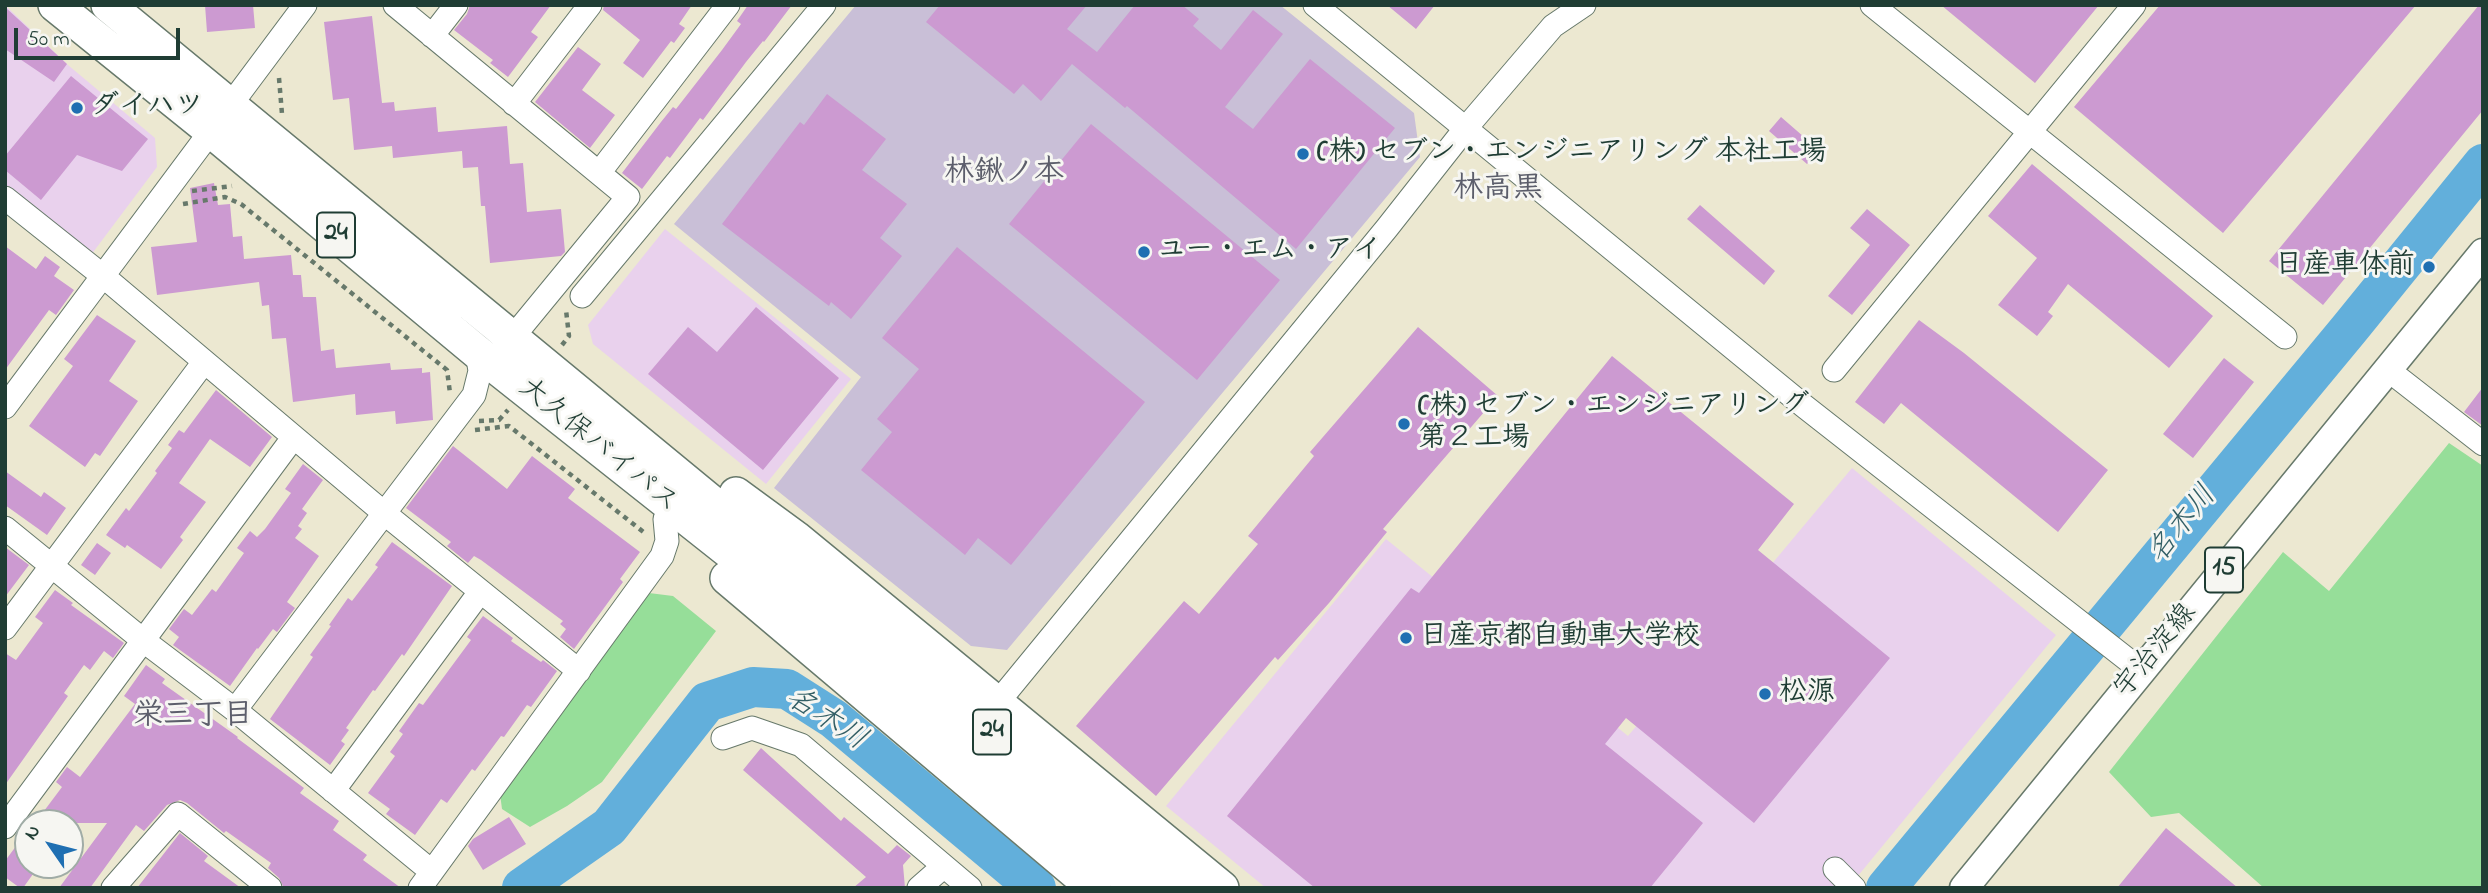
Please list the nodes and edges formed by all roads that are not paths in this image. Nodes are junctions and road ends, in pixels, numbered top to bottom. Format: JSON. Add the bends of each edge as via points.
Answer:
{"nodes":[{"id":1,"x":55,"y":5,"type":"edge"},
{"id":2,"x":108,"y":5,"type":"edge"},
{"id":3,"x":305,"y":5,"type":"edge"},
{"id":4,"x":395,"y":5,"type":"edge"},
{"id":5,"x":456,"y":5,"type":"edge"},
{"id":6,"x":590,"y":5,"type":"edge"},
{"id":7,"x":728,"y":5,"type":"edge"},
{"id":8,"x":824,"y":5,"type":"edge"},
{"id":9,"x":1315,"y":5,"type":"edge"},
{"id":10,"x":1584,"y":5,"type":"edge"},
{"id":11,"x":1872,"y":5,"type":"edge"},
{"id":12,"x":2134,"y":5,"type":"edge"},
{"id":13,"x":432,"y":36,"type":"junction"},
{"id":14,"x":514,"y":104,"type":"junction"},
{"id":15,"x":220,"y":117,"type":"junction"},
{"id":16,"x":1465,"y":129,"type":"junction"},
{"id":17,"x":2031,"y":132,"type":"junction"},
{"id":18,"x":599,"y":173,"type":"junction"},
{"id":19,"x":8,"y":207,"type":"edge"},
{"id":20,"x":2483,"y":253,"type":"edge"},
{"id":21,"x":103,"y":276,"type":"junction"},
{"id":22,"x":574,"y":303,"type":"road end"},
{"id":23,"x":2285,"y":337,"type":"dead end"},
{"id":24,"x":512,"y":338,"type":"junction"},
{"id":25,"x":477,"y":352,"type":"junction"},
{"id":26,"x":204,"y":362,"type":"junction"},
{"id":27,"x":2387,"y":369,"type":"junction"},
{"id":28,"x":1834,"y":370,"type":"dead end"},
{"id":29,"x":5,"y":407,"type":"edge"},
{"id":30,"x":607,"y":414,"type":"junction"},
{"id":31,"x":293,"y":438,"type":"junction"},
{"id":32,"x":2483,"y":444,"type":"edge"},
{"id":33,"x":617,"y":464,"type":"junction"},
{"id":34,"x":384,"y":513,"type":"junction"},
{"id":35,"x":666,"y":519,"type":"junction"},
{"id":36,"x":5,"y":528,"type":"edge"},
{"id":37,"x":51,"y":567,"type":"junction"},
{"id":38,"x":794,"y":586,"type":"junction"},
{"id":39,"x":480,"y":592,"type":"junction"},
{"id":40,"x":5,"y":628,"type":"edge"},
{"id":41,"x":144,"y":641,"type":"junction"},
{"id":42,"x":2132,"y":663,"type":"junction"},
{"id":43,"x":579,"y":671,"type":"junction"},
{"id":44,"x":998,"y":702,"type":"junction"},
{"id":45,"x":234,"y":710,"type":"junction"},
{"id":46,"x":723,"y":738,"type":"dead end"},
{"id":47,"x":333,"y":791,"type":"junction"},
{"id":48,"x":5,"y":827,"type":"edge"},
{"id":49,"x":944,"y":866,"type":"junction"},
{"id":50,"x":1835,"y":869,"type":"dead end"},
{"id":51,"x":426,"y":880,"type":"edge"},
{"id":52,"x":113,"y":888,"type":"edge"},
{"id":53,"x":270,"y":888,"type":"edge"},
{"id":54,"x":919,"y":888,"type":"edge"},
{"id":55,"x":970,"y":888,"type":"edge"},
{"id":56,"x":1094,"y":888,"type":"edge"},
{"id":57,"x":1139,"y":888,"type":"edge"},
{"id":58,"x":1180,"y":888,"type":"edge"},
{"id":59,"x":1222,"y":888,"type":"edge"},
{"id":60,"x":1854,"y":888,"type":"edge"},
{"id":61,"x":1965,"y":888,"type":"edge"}],
"edges":[{"from":1,"to":15,"type":"highway","name":"大久保バイパス","number":"24"},
{"from":2,"to":15,"type":"highway","name":"大久保バイパス","number":"24"},
{"from":3,"to":15,"type":"street"},
{"from":4,"to":13,"type":"street"},
{"from":5,"to":13,"type":"street"},
{"from":6,"to":14,"type":"street"},
{"from":7,"to":18,"type":"street"},
{"from":8,"to":22,"type":"street"},
{"from":9,"to":16,"type":"street"},
{"from":10,"to":16,"type":"street","via":[[1553,26]]},
{"from":11,"to":17,"type":"street"},
{"from":12,"to":17,"type":"street"},
{"from":13,"to":14,"type":"street"},
{"from":14,"to":18,"type":"street"},
{"from":15,"to":21,"type":"street"},
{"from":15,"to":24,"type":"highway","name":"大久保バイパス","number":"24"},
{"from":15,"to":25,"type":"highway","name":"大久保バイパス","number":"24"},
{"from":16,"to":42,"type":"street","via":[[1804,406]]},
{"from":16,"to":44,"type":"street"},
{"from":17,"to":23,"type":"street"},
{"from":17,"to":28,"type":"street"},
{"from":18,"to":24,"type":"street","via":[[628,197]]},
{"from":19,"to":21,"type":"street"},
{"from":20,"to":27,"type":"main road","name":"宇治淀線","number":"15"},
{"from":21,"to":26,"type":"street"},
{"from":21,"to":29,"type":"street"},
{"from":24,"to":30,"type":"highway","name":"大久保バイパス","number":"24"},
{"from":25,"to":33,"type":"highway","name":"大久保バイパス","number":"24"},
{"from":25,"to":34,"type":"street","via":[[480,371],[474,395]]},
{"from":26,"to":31,"type":"street"},
{"from":26,"to":37,"type":"street"},
{"from":27,"to":32,"type":"street"},
{"from":27,"to":42,"type":"main road","name":"宇治淀線","number":"15"},
{"from":30,"to":38,"type":"highway","name":"大久保バイパス","number":"24"},
{"from":30,"to":44,"type":"highway","via":[[654,435],[796,538]]},
{"from":31,"to":34,"type":"street"},
{"from":31,"to":41,"type":"street"},
{"from":33,"to":35,"type":"highway"},
{"from":33,"to":38,"type":"highway","name":"大久保バイパス","number":"24"},
{"from":34,"to":39,"type":"street"},
{"from":34,"to":45,"type":"street"},
{"from":35,"to":43,"type":"street","via":[[662,556]]},
{"from":35,"to":56,"type":"highway","via":[[701,556]]},
{"from":36,"to":37,"type":"street"},
{"from":37,"to":40,"type":"street"},
{"from":37,"to":41,"type":"street"},
{"from":38,"to":57,"type":"highway","name":"大久保バイパス","number":"24"},
{"from":38,"to":58,"type":"highway","name":"大久保バイパス","number":"24"},
{"from":39,"to":43,"type":"street"},
{"from":39,"to":47,"type":"street"},
{"from":41,"to":45,"type":"street"},
{"from":41,"to":48,"type":"street"},
{"from":42,"to":61,"type":"main road","name":"宇治淀線","number":"15"},
{"from":43,"to":51,"type":"street"},
{"from":44,"to":59,"type":"highway"},
{"from":45,"to":47,"type":"street"},
{"from":46,"to":49,"type":"street","via":[[752,728],[802,745]]},
{"from":47,"to":51,"type":"street"},
{"from":49,"to":54,"type":"street"},
{"from":49,"to":55,"type":"street"},
{"from":50,"to":60,"type":"street"},
{"from":52,"to":53,"type":"street","via":[[178,814]]}]}
